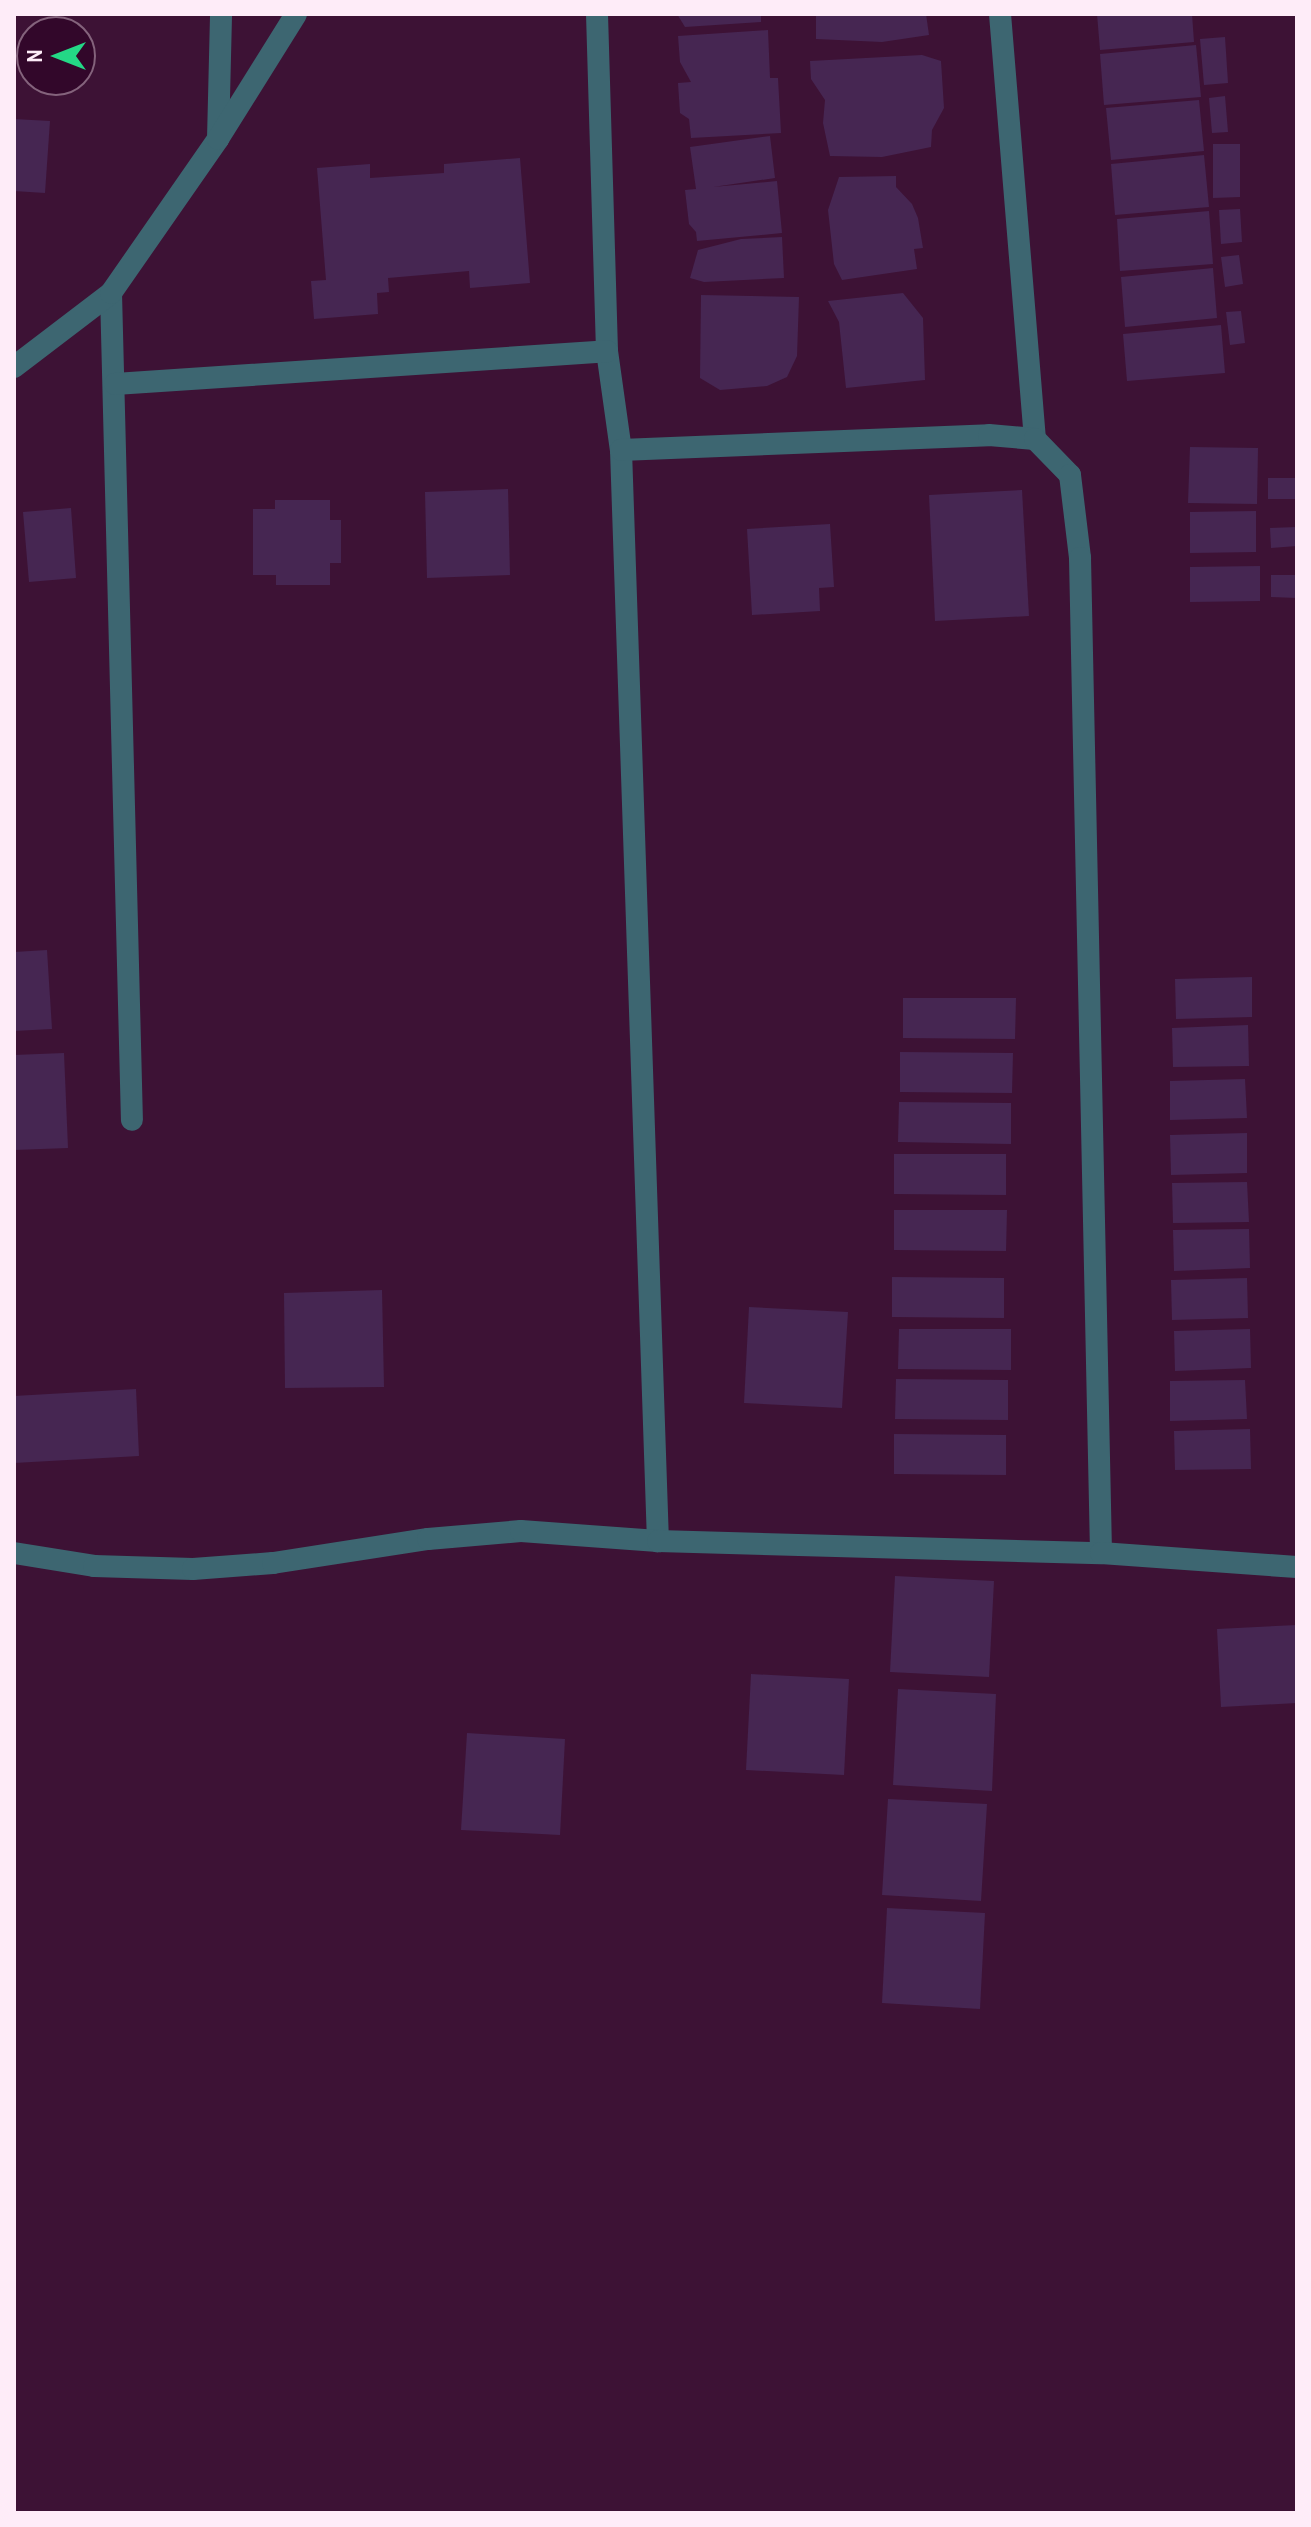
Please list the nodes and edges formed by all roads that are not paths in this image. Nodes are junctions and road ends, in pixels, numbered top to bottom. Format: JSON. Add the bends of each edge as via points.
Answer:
{"nodes":[{"id":1,"x":221,"y":14,"type":"edge"},
{"id":2,"x":296,"y":14,"type":"edge"},
{"id":3,"x":597,"y":14,"type":"edge"},
{"id":4,"x":1000,"y":14,"type":"edge"},
{"id":5,"x":218,"y":139,"type":"junction"},
{"id":6,"x":111,"y":293,"type":"junction"},
{"id":7,"x":607,"y":351,"type":"junction"},
{"id":8,"x":14,"y":367,"type":"edge"},
{"id":9,"x":115,"y":384,"type":"junction"},
{"id":10,"x":1035,"y":439,"type":"junction"},
{"id":11,"x":621,"y":450,"type":"junction"},
{"id":12,"x":132,"y":1120,"type":"dead end"},
{"id":13,"x":658,"y":1541,"type":"junction"},
{"id":14,"x":14,"y":1553,"type":"edge"},
{"id":15,"x":1101,"y":1553,"type":"junction"},
{"id":16,"x":1297,"y":1567,"type":"edge"}],
"edges":[{"from":1,"to":5,"type":"street"},
{"from":2,"to":5,"type":"street"},
{"from":3,"to":7,"type":"street"},
{"from":4,"to":10,"type":"street"},
{"from":5,"to":6,"type":"street"},
{"from":6,"to":8,"type":"street"},
{"from":6,"to":9,"type":"street"},
{"from":7,"to":9,"type":"street"},
{"from":7,"to":11,"type":"street"},
{"from":9,"to":12,"type":"street"},
{"from":10,"to":11,"type":"street","via":[[989,435]]},
{"from":10,"to":15,"type":"street","via":[[1070,475],[1080,558]]},
{"from":11,"to":13,"type":"street"},
{"from":13,"to":14,"type":"street","via":[[521,1531],[193,1569],[94,1566]]},
{"from":13,"to":15,"type":"street"},
{"from":15,"to":16,"type":"street"}]}
